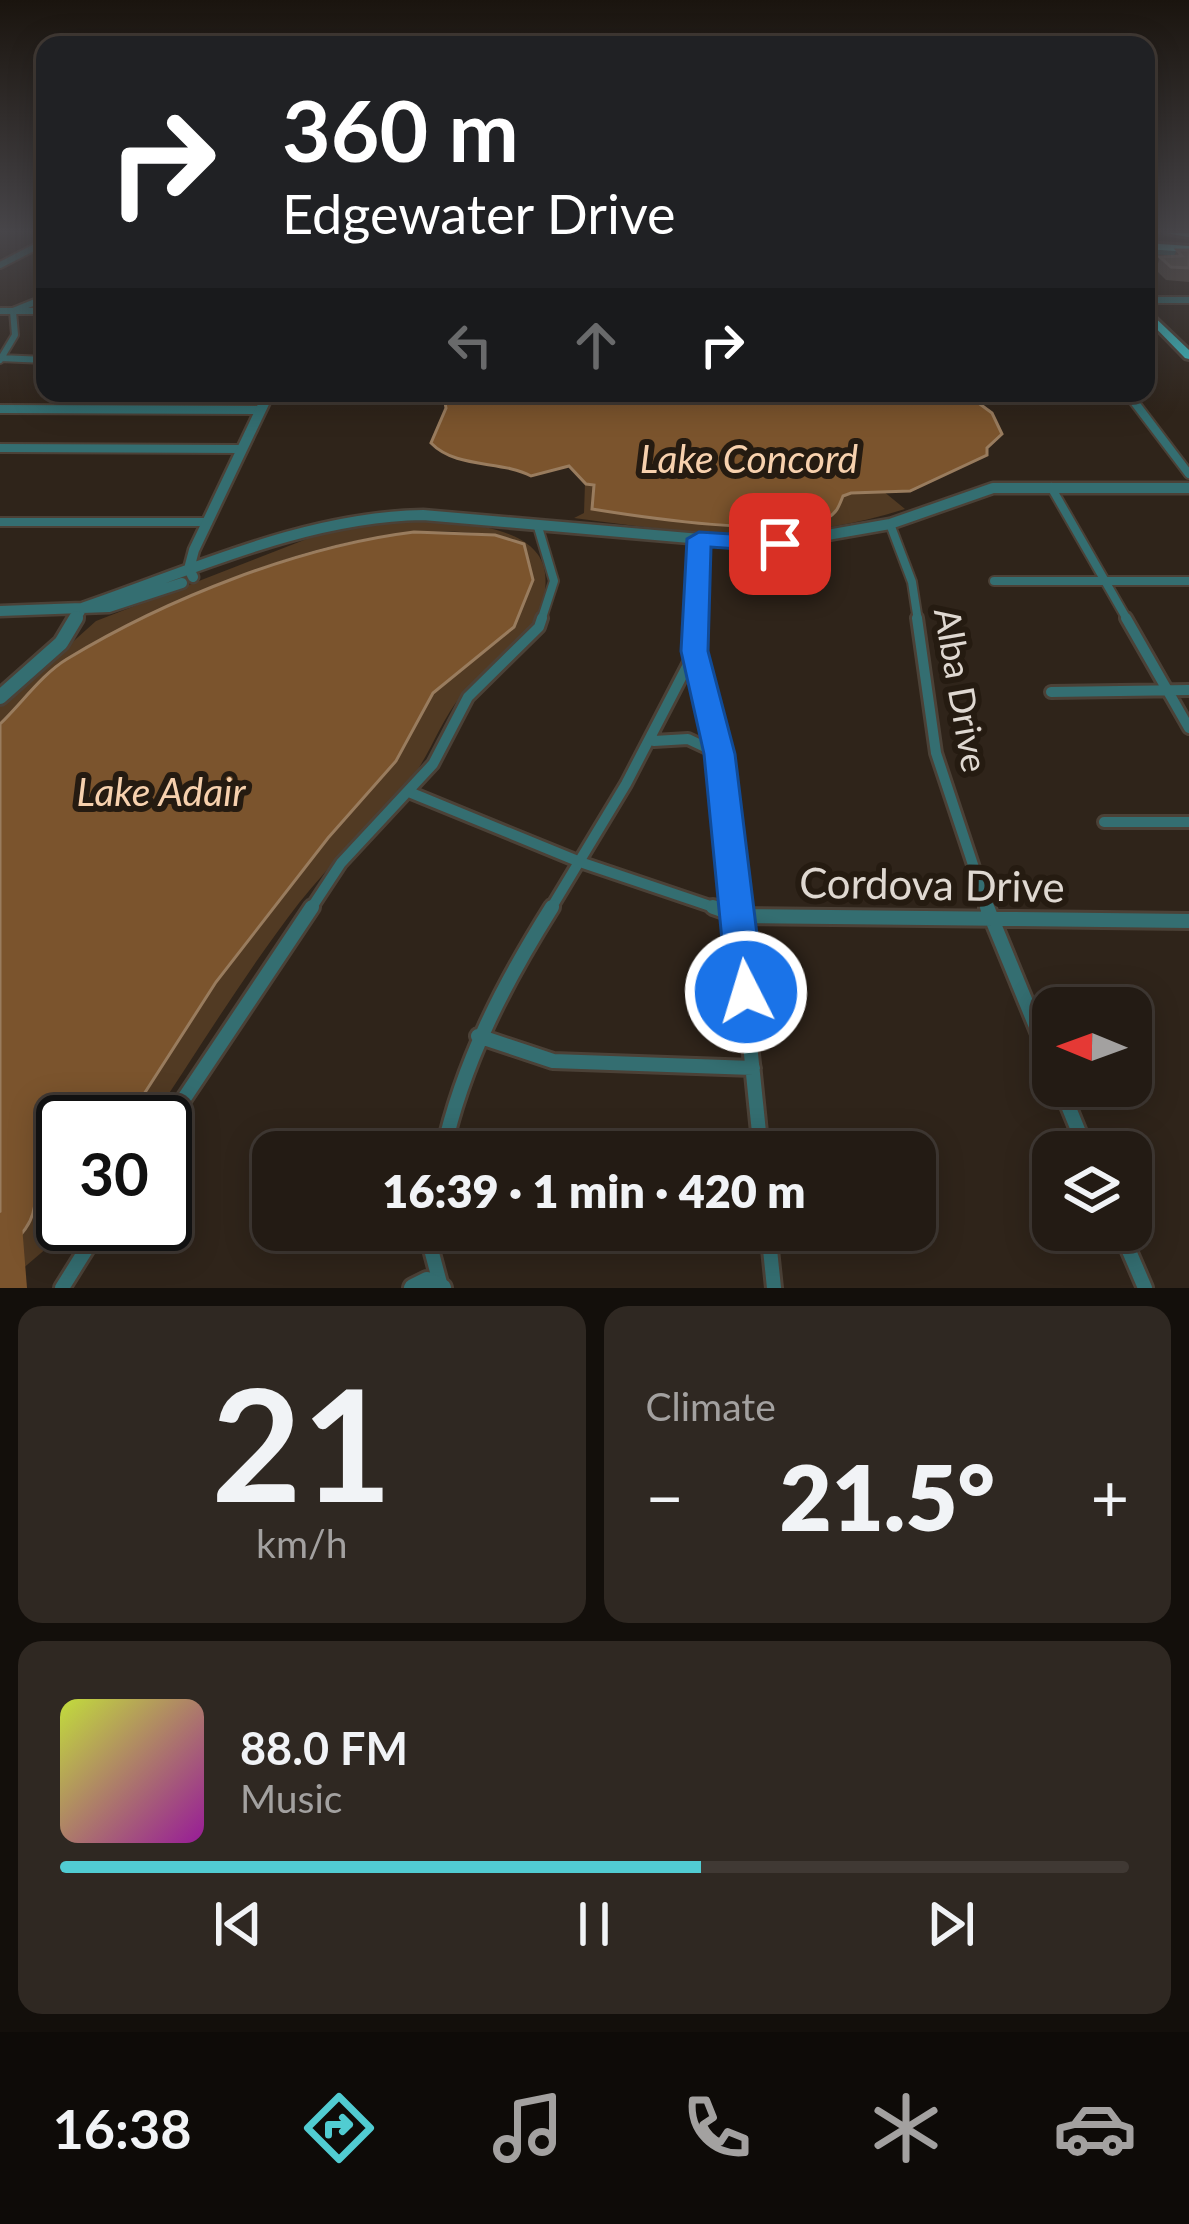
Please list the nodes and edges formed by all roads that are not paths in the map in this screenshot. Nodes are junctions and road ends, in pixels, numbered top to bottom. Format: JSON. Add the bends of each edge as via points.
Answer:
{"nodes":[{"id":1,"x":1155,"y":300,"type":"edge"},
{"id":2,"x":1189,"y":300,"type":"edge"},
{"id":3,"x":36,"y":302,"type":"edge"},
{"id":4,"x":0,"y":311,"type":"edge"},
{"id":5,"x":14,"y":311,"type":"junction"},
{"id":6,"x":36,"y":311,"type":"edge"},
{"id":7,"x":1155,"y":321,"type":"edge"},
{"id":8,"x":1155,"y":334,"type":"edge"},
{"id":9,"x":1189,"y":356,"type":"edge"},
{"id":10,"x":1,"y":359,"type":"edge"},
{"id":11,"x":36,"y":360,"type":"edge"},
{"id":12,"x":1189,"y":365,"type":"edge"},
{"id":13,"x":265,"y":402,"type":"edge"},
{"id":14,"x":1135,"y":402,"type":"edge"},
{"id":15,"x":0,"y":410,"type":"edge"},
{"id":16,"x":261,"y":410,"type":"junction"},
{"id":17,"x":0,"y":448,"type":"edge"},
{"id":18,"x":242,"y":449,"type":"junction"},
{"id":19,"x":1189,"y":474,"type":"edge"},
{"id":20,"x":1051,"y":487,"type":"junction"},
{"id":21,"x":1189,"y":488,"type":"edge"},
{"id":22,"x":0,"y":522,"type":"edge"},
{"id":23,"x":208,"y":522,"type":"junction"},
{"id":24,"x":890,"y":524,"type":"junction"},
{"id":25,"x":538,"y":527,"type":"junction"},
{"id":26,"x":699,"y":539,"type":"junction"},
{"id":27,"x":198,"y":542,"type":"junction"},
{"id":28,"x":191,"y":575,"type":"junction"},
{"id":29,"x":994,"y":580,"type":"dead end"},
{"id":30,"x":1104,"y":581,"type":"junction"},
{"id":31,"x":1189,"y":581,"type":"edge"},
{"id":32,"x":126,"y":594,"type":"junction"},
{"id":33,"x":82,"y":608,"type":"junction"},
{"id":34,"x":0,"y":611,"type":"edge"},
{"id":35,"x":694,"y":651,"type":"junction"},
{"id":36,"x":1189,"y":690,"type":"edge"},
{"id":37,"x":1168,"y":691,"type":"junction"},
{"id":38,"x":1051,"y":692,"type":"dead end"},
{"id":39,"x":0,"y":697,"type":"edge"},
{"id":40,"x":1189,"y":728,"type":"edge"},
{"id":41,"x":654,"y":740,"type":"junction"},
{"id":42,"x":720,"y":754,"type":"junction"},
{"id":43,"x":409,"y":792,"type":"junction"},
{"id":44,"x":1104,"y":822,"type":"dead end"},
{"id":45,"x":1189,"y":822,"type":"edge"},
{"id":46,"x":580,"y":862,"type":"junction"},
{"id":47,"x":739,"y":916,"type":"junction"},
{"id":48,"x":992,"y":919,"type":"junction"},
{"id":49,"x":1189,"y":921,"type":"edge"},
{"id":50,"x":1032,"y":1017,"type":"edge"},
{"id":51,"x":478,"y":1036,"type":"junction"},
{"id":52,"x":753,"y":1068,"type":"junction"},
{"id":53,"x":186,"y":1095,"type":"edge"},
{"id":54,"x":446,"y":1131,"type":"edge"},
{"id":55,"x":759,"y":1131,"type":"edge"},
{"id":56,"x":85,"y":1251,"type":"edge"},
{"id":57,"x":770,"y":1251,"type":"edge"},
{"id":58,"x":1129,"y":1251,"type":"edge"},
{"id":59,"x":432,"y":1253,"type":"joint"},
{"id":60,"x":414,"y":1287,"type":"edge"},
{"id":61,"x":62,"y":1288,"type":"edge"},
{"id":62,"x":442,"y":1288,"type":"edge"},
{"id":63,"x":774,"y":1288,"type":"edge"},
{"id":64,"x":1145,"y":1288,"type":"edge"}],
"edges":[{"from":1,"to":2,"type":"street"},
{"from":3,"to":5,"type":"street"},
{"from":4,"to":5,"type":"street"},
{"from":5,"to":6,"type":"street"},
{"from":5,"to":10,"type":"street","via":[[15,335]]},
{"from":7,"to":9,"type":"highway"},
{"from":8,"to":12,"type":"highway"},
{"from":10,"to":11,"type":"street"},
{"from":13,"to":16,"type":"street"},
{"from":14,"to":19,"type":"street"},
{"from":15,"to":16,"type":"street"},
{"from":16,"to":18,"type":"street"},
{"from":17,"to":18,"type":"street"},
{"from":18,"to":23,"type":"street"},
{"from":20,"to":21,"type":"street"},
{"from":20,"to":24,"type":"street","via":[[988,488]]},
{"from":20,"to":30,"type":"street"},
{"from":22,"to":23,"type":"street"},
{"from":23,"to":27,"type":"street"},
{"from":24,"to":26,"type":"street","via":[[780,544]]},
{"from":24,"to":48,"type":"street","name":"Alba Drive","via":[[912,582],[936,753]]},
{"from":25,"to":26,"type":"street"},
{"from":25,"to":28,"type":"street","via":[[382,515],[328,524]]},
{"from":25,"to":43,"type":"street","via":[[553,571],[545,616],[468,697]]},
{"from":26,"to":35,"type":"street"},
{"from":27,"to":28,"type":"street"},
{"from":27,"to":32,"type":"street","via":[[165,574]]},
{"from":28,"to":32,"type":"street"},
{"from":28,"to":33,"type":"street","via":[[128,603]]},
{"from":29,"to":30,"type":"street"},
{"from":30,"to":31,"type":"street"},
{"from":30,"to":37,"type":"street"},
{"from":32,"to":33,"type":"street"},
{"from":33,"to":34,"type":"street"},
{"from":33,"to":39,"type":"street","via":[[61,643]]},
{"from":35,"to":41,"type":"street"},
{"from":35,"to":42,"type":"street"},
{"from":36,"to":37,"type":"street"},
{"from":37,"to":38,"type":"street"},
{"from":37,"to":40,"type":"street"},
{"from":41,"to":42,"type":"street","via":[[688,739]]},
{"from":41,"to":46,"type":"street"},
{"from":42,"to":47,"type":"street"},
{"from":43,"to":46,"type":"street","name":"Cordova Drive"},
{"from":43,"to":53,"type":"street","via":[[341,863]]},
{"from":44,"to":45,"type":"street"},
{"from":46,"to":47,"type":"street","name":"Cordova Drive"},
{"from":46,"to":51,"type":"street"},
{"from":47,"to":48,"type":"street","name":"Cordova Drive"},
{"from":47,"to":52,"type":"street"},
{"from":48,"to":49,"type":"street","name":"Cordova Drive"},
{"from":48,"to":50,"type":"street","name":"Alba Drive"},
{"from":51,"to":52,"type":"street","via":[[553,1060]]},
{"from":51,"to":54,"type":"street"},
{"from":52,"to":55,"type":"street"},
{"from":56,"to":61,"type":"street"},
{"from":57,"to":63,"type":"street"},
{"from":58,"to":64,"type":"street"},
{"from":59,"to":60,"type":"street"},
{"from":59,"to":62,"type":"street"},
{"from":60,"to":62,"type":"street","via":[[427,1281]]}]}
